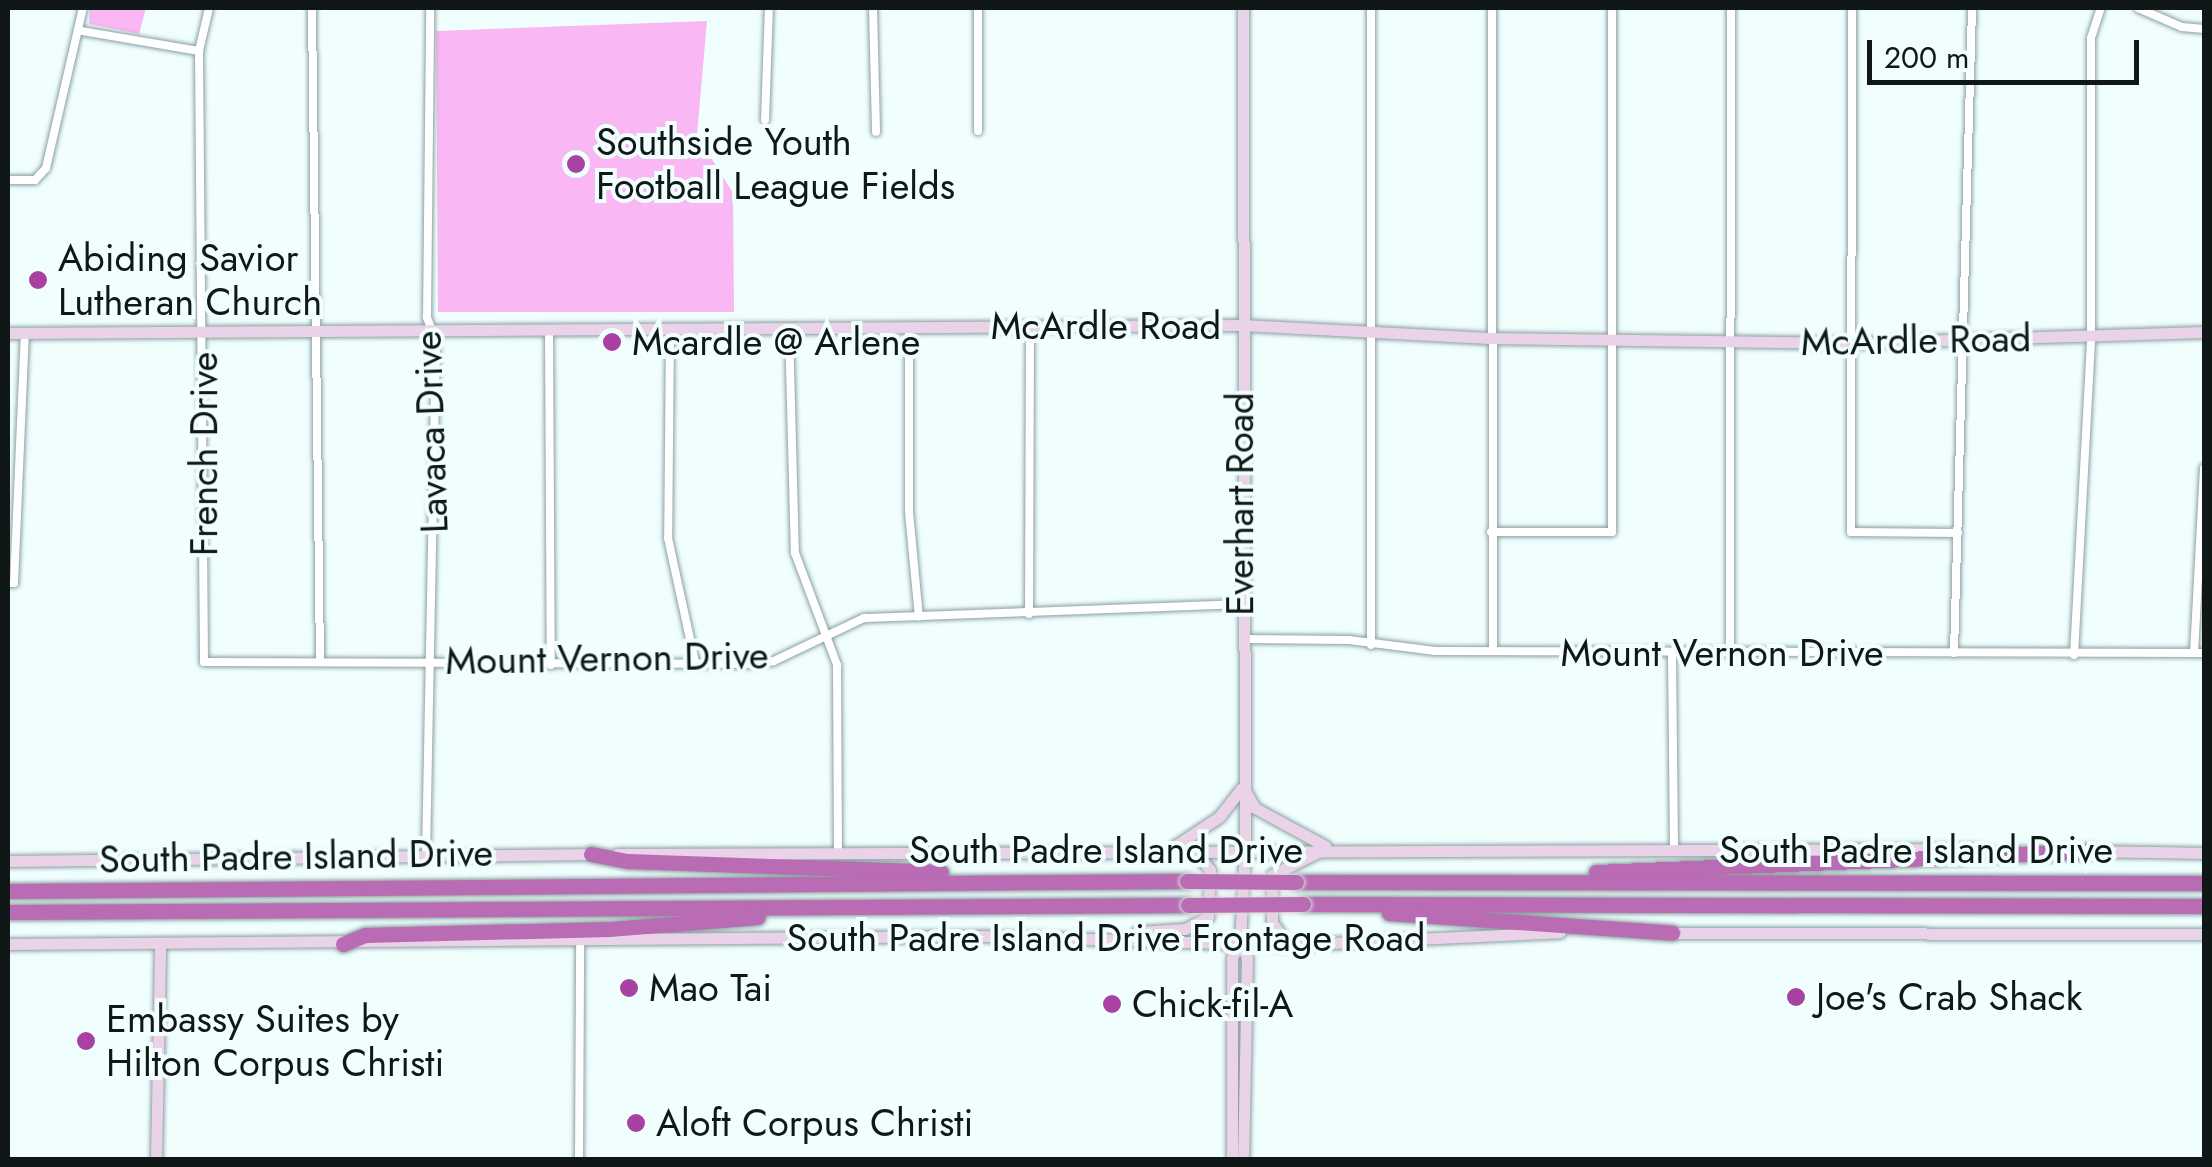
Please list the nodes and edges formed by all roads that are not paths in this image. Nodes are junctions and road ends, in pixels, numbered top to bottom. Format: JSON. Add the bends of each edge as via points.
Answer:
{"nodes":[{"id":1,"x":82,"y":8,"type":"edge"},
{"id":2,"x":209,"y":8,"type":"edge"},
{"id":3,"x":312,"y":8,"type":"edge"},
{"id":4,"x":430,"y":8,"type":"edge"},
{"id":5,"x":769,"y":8,"type":"edge"},
{"id":6,"x":874,"y":8,"type":"edge"},
{"id":7,"x":978,"y":8,"type":"edge"},
{"id":8,"x":1243,"y":8,"type":"edge"},
{"id":9,"x":1371,"y":8,"type":"edge"},
{"id":10,"x":1492,"y":8,"type":"edge"},
{"id":11,"x":1612,"y":8,"type":"edge"},
{"id":12,"x":1731,"y":8,"type":"edge"},
{"id":13,"x":1852,"y":8,"type":"edge"},
{"id":14,"x":1972,"y":8,"type":"edge"},
{"id":15,"x":2100,"y":8,"type":"edge"},
{"id":16,"x":2138,"y":8,"type":"edge"},
{"id":17,"x":2204,"y":28,"type":"edge"},
{"id":18,"x":82,"y":30,"type":"junction"},
{"id":19,"x":199,"y":51,"type":"junction"},
{"id":20,"x":765,"y":120,"type":"dead end"},
{"id":21,"x":978,"y":131,"type":"dead end"},
{"id":22,"x":876,"y":132,"type":"dead end"},
{"id":23,"x":8,"y":180,"type":"edge"},
{"id":24,"x":1242,"y":325,"type":"junction"},
{"id":25,"x":1030,"y":327,"type":"junction"},
{"id":26,"x":789,"y":328,"type":"junction"},
{"id":27,"x":909,"y":328,"type":"junction"},
{"id":28,"x":670,"y":329,"type":"junction"},
{"id":29,"x":432,"y":330,"type":"junction"},
{"id":30,"x":549,"y":330,"type":"junction"},
{"id":31,"x":1369,"y":330,"type":"junction"},
{"id":32,"x":318,"y":331,"type":"junction"},
{"id":33,"x":204,"y":332,"type":"junction"},
{"id":34,"x":2204,"y":332,"type":"edge"},
{"id":35,"x":8,"y":333,"type":"edge"},
{"id":36,"x":26,"y":333,"type":"junction"},
{"id":37,"x":2092,"y":337,"type":"junction"},
{"id":38,"x":1489,"y":338,"type":"junction"},
{"id":39,"x":1967,"y":339,"type":"junction"},
{"id":40,"x":1612,"y":341,"type":"junction"},
{"id":41,"x":1734,"y":341,"type":"junction"},
{"id":42,"x":1852,"y":343,"type":"junction"},
{"id":43,"x":2204,"y":468,"type":"edge"},
{"id":44,"x":1492,"y":532,"type":"junction"},
{"id":45,"x":1958,"y":533,"type":"junction"},
{"id":46,"x":8,"y":583,"type":"edge"},
{"id":47,"x":1240,"y":604,"type":"junction"},
{"id":48,"x":1029,"y":614,"type":"junction"},
{"id":49,"x":919,"y":617,"type":"junction"},
{"id":50,"x":824,"y":633,"type":"junction"},
{"id":51,"x":1240,"y":639,"type":"junction"},
{"id":52,"x":1371,"y":645,"type":"junction"},
{"id":53,"x":1493,"y":651,"type":"junction"},
{"id":54,"x":2200,"y":653,"type":"edge"},
{"id":55,"x":1672,"y":654,"type":"junction"},
{"id":56,"x":1730,"y":654,"type":"junction"},
{"id":57,"x":1954,"y":654,"type":"junction"},
{"id":58,"x":2074,"y":655,"type":"junction"},
{"id":59,"x":320,"y":660,"type":"junction"},
{"id":60,"x":432,"y":661,"type":"junction"},
{"id":61,"x":204,"y":662,"type":"joint"},
{"id":62,"x":695,"y":662,"type":"junction"},
{"id":63,"x":552,"y":664,"type":"junction"},
{"id":64,"x":1242,"y":786,"type":"junction"},
{"id":65,"x":1245,"y":848,"type":"junction"},
{"id":66,"x":1328,"y":848,"type":"junction"},
{"id":67,"x":838,"y":850,"type":"junction"},
{"id":68,"x":1169,"y":850,"type":"junction"},
{"id":69,"x":1192,"y":850,"type":"junction"},
{"id":70,"x":1674,"y":850,"type":"junction"},
{"id":71,"x":2095,"y":851,"type":"junction"},
{"id":72,"x":591,"y":854,"type":"junction"},
{"id":73,"x":2204,"y":854,"type":"edge"},
{"id":74,"x":426,"y":856,"type":"junction"},
{"id":75,"x":8,"y":860,"type":"edge"},
{"id":76,"x":1099,"y":880,"type":"junction"},
{"id":77,"x":1392,"y":882,"type":"junction"},
{"id":78,"x":2204,"y":883,"type":"edge"},
{"id":79,"x":8,"y":891,"type":"edge"},
{"id":80,"x":1307,"y":904,"type":"junction"},
{"id":81,"x":2204,"y":906,"type":"edge"},
{"id":82,"x":786,"y":908,"type":"junction"},
{"id":83,"x":8,"y":912,"type":"edge"},
{"id":84,"x":1672,"y":933,"type":"junction"},
{"id":85,"x":2204,"y":934,"type":"edge"},
{"id":86,"x":1073,"y":936,"type":"junction"},
{"id":87,"x":580,"y":941,"type":"junction"},
{"id":88,"x":1240,"y":941,"type":"junction"},
{"id":89,"x":8,"y":944,"type":"edge"},
{"id":90,"x":343,"y":944,"type":"junction"},
{"id":91,"x":1288,"y":945,"type":"junction"},
{"id":92,"x":160,"y":946,"type":"junction"},
{"id":93,"x":156,"y":1160,"type":"edge"},
{"id":94,"x":579,"y":1160,"type":"edge"},
{"id":95,"x":1232,"y":1160,"type":"edge"},
{"id":96,"x":1243,"y":1160,"type":"edge"}],
"edges":[{"from":1,"to":18,"type":"street"},
{"from":2,"to":19,"type":"street","name":"French Drive"},
{"from":3,"to":32,"type":"street"},
{"from":4,"to":29,"type":"street","name":"Lavaca Drive"},
{"from":5,"to":20,"type":"street"},
{"from":6,"to":22,"type":"street"},
{"from":7,"to":21,"type":"street"},
{"from":8,"to":24,"type":"main road","name":"Everhart Road"},
{"from":9,"to":31,"type":"street"},
{"from":10,"to":38,"type":"street"},
{"from":11,"to":40,"type":"street"},
{"from":12,"to":41,"type":"street"},
{"from":13,"to":42,"type":"street"},
{"from":14,"to":39,"type":"street"},
{"from":15,"to":37,"type":"street","via":[[2092,38]]},
{"from":16,"to":17,"type":"street","via":[[2166,22]]},
{"from":18,"to":19,"type":"street"},
{"from":18,"to":23,"type":"street","via":[[46,168],[35,180]]},
{"from":19,"to":33,"type":"street","name":"French Drive"},
{"from":24,"to":25,"type":"main road","name":"McArdle Road"},
{"from":24,"to":31,"type":"main road","name":"McArdle Road"},
{"from":24,"to":47,"type":"main road","name":"Everhart Road"},
{"from":25,"to":27,"type":"main road","name":"McArdle Road"},
{"from":25,"to":48,"type":"street"},
{"from":26,"to":27,"type":"main road","name":"McArdle Road"},
{"from":26,"to":28,"type":"main road","name":"McArdle Road"},
{"from":26,"to":50,"type":"street","via":[[795,553]]},
{"from":27,"to":49,"type":"street","via":[[909,512]]},
{"from":28,"to":30,"type":"main road","name":"McArdle Road"},
{"from":28,"to":62,"type":"street","via":[[668,538]]},
{"from":29,"to":30,"type":"main road","name":"McArdle Road"},
{"from":29,"to":32,"type":"main road","name":"McArdle Road"},
{"from":29,"to":60,"type":"street","name":"Lavaca Drive"},
{"from":30,"to":63,"type":"street"},
{"from":31,"to":38,"type":"main road","name":"McArdle Road"},
{"from":31,"to":52,"type":"street"},
{"from":32,"to":33,"type":"main road","name":"McArdle Road"},
{"from":32,"to":59,"type":"street"},
{"from":33,"to":36,"type":"main road","name":"McArdle Road"},
{"from":33,"to":61,"type":"street","name":"French Drive"},
{"from":34,"to":37,"type":"main road","name":"McArdle Road"},
{"from":35,"to":36,"type":"main road","name":"McArdle Road"},
{"from":36,"to":46,"type":"street","via":[[14,584]]},
{"from":37,"to":39,"type":"main road","name":"McArdle Road"},
{"from":37,"to":58,"type":"street"},
{"from":38,"to":40,"type":"main road","name":"McArdle Road"},
{"from":38,"to":44,"type":"street"},
{"from":39,"to":42,"type":"main road","name":"McArdle Road"},
{"from":39,"to":45,"type":"street"},
{"from":40,"to":41,"type":"main road","name":"McArdle Road"},
{"from":40,"to":44,"type":"street","via":[[1612,532]]},
{"from":41,"to":42,"type":"main road","name":"McArdle Road"},
{"from":41,"to":56,"type":"street"},
{"from":42,"to":45,"type":"street","via":[[1851,532]]},
{"from":43,"to":54,"type":"street"},
{"from":44,"to":53,"type":"street"},
{"from":45,"to":57,"type":"street"},
{"from":47,"to":48,"type":"street","name":"Mount Vernon Drive","via":[[1096,605]]},
{"from":47,"to":51,"type":"main road","name":"Everhart Road"},
{"from":48,"to":49,"type":"street","name":"Mount Vernon Drive"},
{"from":49,"to":50,"type":"street","name":"Mount Vernon Drive","via":[[864,618]]},
{"from":50,"to":62,"type":"street","name":"Mount Vernon Drive","via":[[774,661]]},
{"from":50,"to":67,"type":"street","via":[[837,665]]},
{"from":51,"to":52,"type":"street","name":"Mount Vernon Drive"},
{"from":51,"to":64,"type":"main road","name":"Everhart Road"},
{"from":52,"to":53,"type":"street","name":"Mount Vernon Drive"},
{"from":53,"to":55,"type":"street","name":"Mount Vernon Drive"},
{"from":54,"to":58,"type":"street","name":"Mount Vernon Drive"},
{"from":55,"to":56,"type":"street","name":"Mount Vernon Drive"},
{"from":55,"to":70,"type":"street"},
{"from":56,"to":57,"type":"street","name":"Mount Vernon Drive"},
{"from":57,"to":58,"type":"street","name":"Mount Vernon Drive"},
{"from":59,"to":60,"type":"street","name":"Mount Vernon Drive"},
{"from":59,"to":61,"type":"street","name":"Mount Vernon Drive"},
{"from":60,"to":63,"type":"street","name":"Mount Vernon Drive"},
{"from":60,"to":74,"type":"street","name":"Lavaca Drive"},
{"from":62,"to":63,"type":"street","name":"Mount Vernon Drive"},
{"from":64,"to":65,"type":"main road","name":"Everhart Road"},
{"from":64,"to":66,"type":"main road","via":[[1255,808]]},
{"from":64,"to":68,"type":"main road","via":[[1220,817]]},
{"from":65,"to":66,"type":"main road"},
{"from":65,"to":69,"type":"main road"},
{"from":65,"to":88,"type":"main road","name":"Everhart Road"},
{"from":66,"to":70,"type":"main road"},
{"from":66,"to":91,"type":"main road","via":[[1272,874],[1273,929]]},
{"from":67,"to":68,"type":"main road"},
{"from":67,"to":72,"type":"main road"},
{"from":68,"to":69,"type":"main road"},
{"from":69,"to":86,"type":"main road","via":[[1210,870],[1204,924]]},
{"from":70,"to":71,"type":"main road"},
{"from":71,"to":73,"type":"main road"},
{"from":71,"to":77,"type":"highway"},
{"from":72,"to":74,"type":"main road"},
{"from":72,"to":76,"type":"highway","via":[[925,872],[1057,870]]},
{"from":74,"to":75,"type":"main road"},
{"from":76,"to":77,"type":"highway","name":"South Padre Island Drive","bridge":true},
{"from":76,"to":79,"type":"highway","name":"South Padre Island Drive"},
{"from":77,"to":78,"type":"highway","name":"South Padre Island Drive"},
{"from":80,"to":81,"type":"highway","name":"South Padre Island Drive"},
{"from":80,"to":82,"type":"highway","name":"South Padre Island Drive","bridge":true},
{"from":80,"to":84,"type":"highway"},
{"from":82,"to":83,"type":"highway","name":"South Padre Island Drive"},
{"from":82,"to":90,"type":"highway","via":[[672,925],[365,935]]},
{"from":84,"to":85,"type":"main road","name":"South Padre Island Drive Frontage Road"},
{"from":84,"to":91,"type":"main road","name":"South Padre Island Drive Frontage Road"},
{"from":86,"to":87,"type":"main road","name":"South Padre Island Drive Frontage Road"},
{"from":86,"to":88,"type":"main road","name":"South Padre Island Drive Frontage Road"},
{"from":87,"to":90,"type":"main road","name":"South Padre Island Drive Frontage Road"},
{"from":87,"to":94,"type":"street"},
{"from":88,"to":91,"type":"main road","name":"South Padre Island Drive Frontage Road"},
{"from":88,"to":95,"type":"main road","name":"Everhart Road","via":[[1232,958]]},
{"from":88,"to":96,"type":"main road","name":"Everhart Road","via":[[1247,958]]},
{"from":89,"to":92,"type":"main road","name":"South Padre Island Drive Frontage Road"},
{"from":90,"to":92,"type":"main road","name":"South Padre Island Drive Frontage Road"},
{"from":92,"to":93,"type":"main road"}]}
